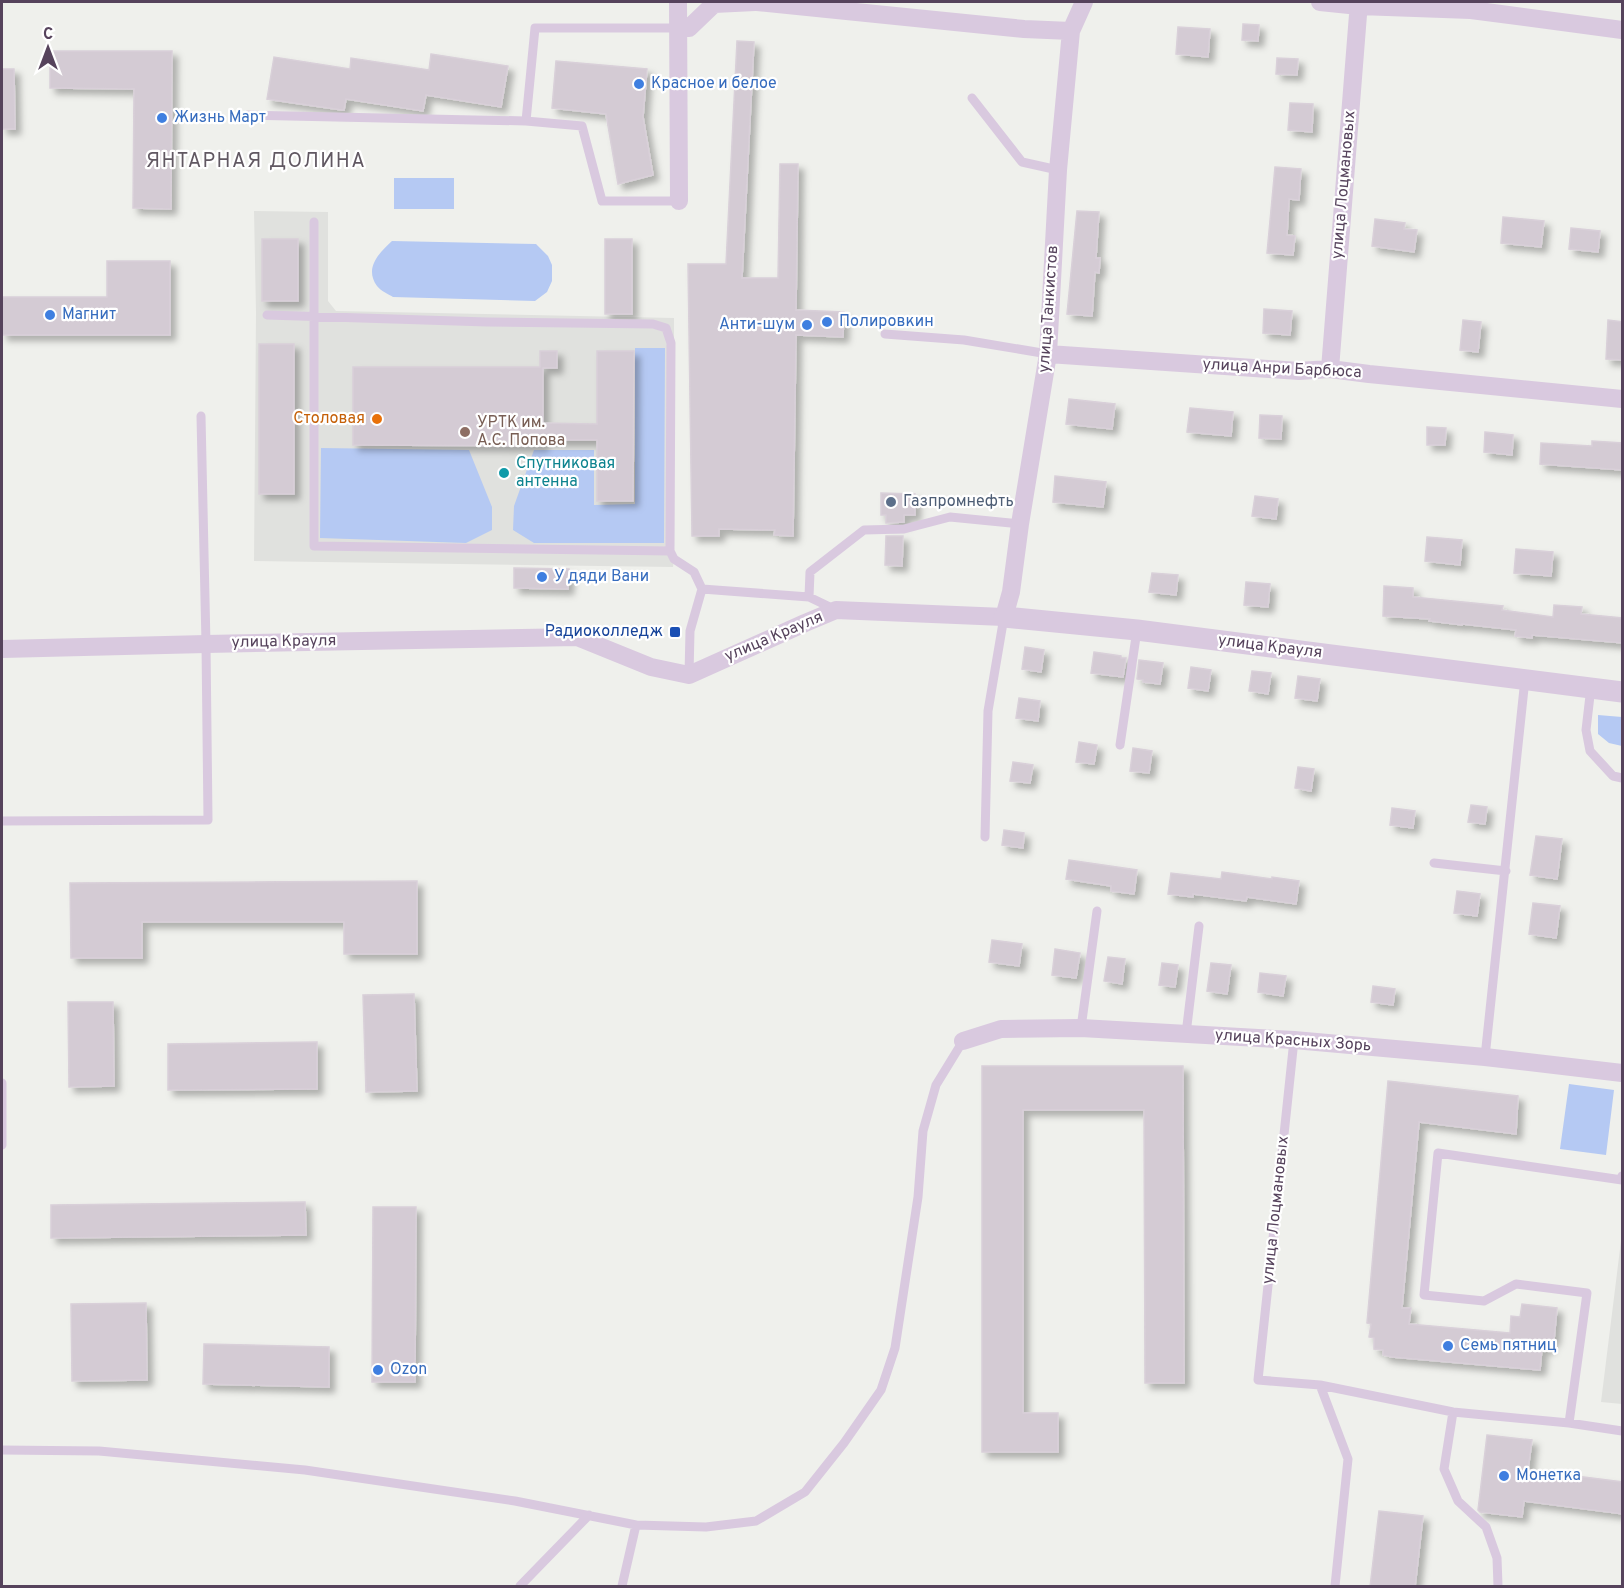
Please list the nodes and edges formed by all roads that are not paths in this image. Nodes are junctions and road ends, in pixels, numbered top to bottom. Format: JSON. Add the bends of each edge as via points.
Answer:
{"nodes":[{"id":1,"x":678,"y":2,"type":"edge"},
{"id":2,"x":756,"y":2,"type":"edge"},
{"id":3,"x":1084,"y":2,"type":"edge"},
{"id":4,"x":1320,"y":2,"type":"edge"},
{"id":5,"x":1359,"y":4,"type":"edge"},
{"id":6,"x":678,"y":28,"type":"junction"},
{"id":7,"x":1623,"y":30,"type":"edge"},
{"id":8,"x":1071,"y":32,"type":"junction"},
{"id":9,"x":972,"y":98,"type":"dead end"},
{"id":10,"x":248,"y":115,"type":"dead end"},
{"id":11,"x":526,"y":122,"type":"junction"},
{"id":12,"x":1058,"y":170,"type":"junction"},
{"id":13,"x":679,"y":201,"type":"joint"},
{"id":14,"x":314,"y":222,"type":"dead end"},
{"id":15,"x":267,"y":315,"type":"dead end"},
{"id":16,"x":315,"y":317,"type":"junction"},
{"id":17,"x":885,"y":334,"type":"dead end"},
{"id":18,"x":1048,"y":354,"type":"junction"},
{"id":19,"x":1330,"y":369,"type":"junction"},
{"id":20,"x":1623,"y":399,"type":"edge"},
{"id":21,"x":201,"y":416,"type":"dead end"},
{"id":22,"x":1020,"y":524,"type":"junction"},
{"id":23,"x":670,"y":551,"type":"junction"},
{"id":24,"x":702,"y":589,"type":"junction"},
{"id":25,"x":809,"y":597,"type":"junction"},
{"id":26,"x":836,"y":610,"type":"junction"},
{"id":27,"x":1004,"y":617,"type":"junction"},
{"id":28,"x":1137,"y":630,"type":"junction"},
{"id":29,"x":206,"y":644,"type":"junction"},
{"id":30,"x":2,"y":649,"type":"edge"},
{"id":31,"x":689,"y":675,"type":"junction"},
{"id":32,"x":1526,"y":679,"type":"junction"},
{"id":33,"x":1591,"y":687,"type":"junction"},
{"id":34,"x":1623,"y":692,"type":"edge"},
{"id":35,"x":1120,"y":745,"type":"dead end"},
{"id":36,"x":1623,"y":778,"type":"edge"},
{"id":37,"x":2,"y":820,"type":"edge"},
{"id":38,"x":985,"y":837,"type":"dead end"},
{"id":39,"x":1434,"y":863,"type":"dead end"},
{"id":40,"x":1506,"y":871,"type":"junction"},
{"id":41,"x":1096,"y":911,"type":"dead end"},
{"id":42,"x":1199,"y":926,"type":"dead end"},
{"id":43,"x":1081,"y":1028,"type":"junction"},
{"id":44,"x":1186,"y":1034,"type":"junction"},
{"id":45,"x":1294,"y":1040,"type":"junction"},
{"id":46,"x":963,"y":1041,"type":"joint"},
{"id":47,"x":1485,"y":1057,"type":"junction"},
{"id":48,"x":1623,"y":1072,"type":"edge"},
{"id":49,"x":2,"y":1083,"type":"edge"},
{"id":50,"x":2,"y":1145,"type":"edge"},
{"id":51,"x":1623,"y":1176,"type":"edge"},
{"id":52,"x":1320,"y":1385,"type":"junction"},
{"id":53,"x":1453,"y":1412,"type":"junction"},
{"id":54,"x":1569,"y":1423,"type":"junction"},
{"id":55,"x":1623,"y":1431,"type":"edge"},
{"id":56,"x":2,"y":1450,"type":"edge"},
{"id":57,"x":589,"y":1515,"type":"junction"},
{"id":58,"x":636,"y":1525,"type":"junction"},
{"id":59,"x":520,"y":1587,"type":"edge"},
{"id":60,"x":622,"y":1587,"type":"edge"},
{"id":61,"x":1335,"y":1587,"type":"edge"},
{"id":62,"x":1498,"y":1587,"type":"edge"}],
"edges":[{"from":1,"to":6,"type":"street"},
{"from":2,"to":6,"type":"street","via":[[714,4],[689,28]]},
{"from":2,"to":8,"type":"street"},
{"from":3,"to":8,"type":"street","name":"улица Танкистов"},
{"from":4,"to":5,"type":"street"},
{"from":5,"to":7,"type":"street","via":[[1471,10]]},
{"from":5,"to":19,"type":"street","name":"улица Лоцмановых"},
{"from":6,"to":11,"type":"lane","via":[[535,28]]},
{"from":6,"to":13,"type":"street"},
{"from":8,"to":12,"type":"street","name":"улица Танкистов"},
{"from":9,"to":12,"type":"lane","via":[[1022,162]]},
{"from":10,"to":11,"type":"lane"},
{"from":11,"to":13,"type":"lane","via":[[582,126],[603,201]]},
{"from":12,"to":18,"type":"street","name":"улица Танкистов"},
{"from":14,"to":16,"type":"lane"},
{"from":15,"to":16,"type":"lane"},
{"from":16,"to":23,"type":"lane","via":[[653,324],[666,328],[671,343]]},
{"from":16,"to":23,"type":"lane","via":[[314,546]]},
{"from":17,"to":18,"type":"lane","via":[[964,340]]},
{"from":18,"to":19,"type":"street","name":"улица Анри Барбюса","via":[[1299,371]]},
{"from":18,"to":22,"type":"street","name":"улица Танкистов"},
{"from":19,"to":20,"type":"street","name":"улица Анри Барбюса"},
{"from":21,"to":29,"type":"lane"},
{"from":22,"to":25,"type":"lane","via":[[950,517],[904,529],[864,530],[810,572]]},
{"from":22,"to":27,"type":"street","name":"улица Танкистов"},
{"from":23,"to":24,"type":"lane","via":[[674,559],[694,572]]},
{"from":24,"to":25,"type":"lane"},
{"from":24,"to":31,"type":"lane","via":[[690,631]]},
{"from":25,"to":26,"type":"lane"},
{"from":26,"to":27,"type":"street","name":"улица Крауля"},
{"from":26,"to":31,"type":"street","name":"улица Крауля"},
{"from":27,"to":28,"type":"street","name":"улица Крауля"},
{"from":27,"to":38,"type":"lane","via":[[987,711]]},
{"from":28,"to":32,"type":"street","name":"улица Крауля"},
{"from":28,"to":35,"type":"lane"},
{"from":29,"to":30,"type":"street","name":"улица Крауля"},
{"from":29,"to":31,"type":"street","name":"улица Крауля","via":[[577,637],[651,667]]},
{"from":29,"to":37,"type":"lane","via":[[208,820]]},
{"from":32,"to":33,"type":"street","name":"улица Крауля"},
{"from":32,"to":40,"type":"lane"},
{"from":33,"to":34,"type":"street","name":"улица Крауля"},
{"from":33,"to":36,"type":"lane","via":[[1586,730],[1590,751],[1613,776]]},
{"from":39,"to":40,"type":"lane"},
{"from":40,"to":47,"type":"lane"},
{"from":41,"to":43,"type":"lane"},
{"from":42,"to":44,"type":"lane"},
{"from":43,"to":44,"type":"street","name":"улица Красных Зорь"},
{"from":43,"to":46,"type":"street","name":"улица Красных Зорь","via":[[1001,1029]]},
{"from":44,"to":45,"type":"street","name":"улица Красных Зорь"},
{"from":45,"to":47,"type":"street","name":"улица Красных Зорь"},
{"from":45,"to":52,"type":"lane","name":"улица Лоцмановых","via":[[1258,1380]]},
{"from":46,"to":58,"type":"lane","via":[[936,1085],[923,1131],[918,1197],[895,1348],[881,1390],[805,1492],[756,1521],[706,1527]]},
{"from":47,"to":48,"type":"street","name":"улица Красных Зорь"},
{"from":49,"to":50,"type":"lane"},
{"from":51,"to":54,"type":"lane","via":[[1622,1180],[1438,1153],[1424,1295],[1484,1301],[1516,1284],[1587,1293]]},
{"from":52,"to":53,"type":"lane"},
{"from":52,"to":61,"type":"lane","via":[[1348,1459]]},
{"from":53,"to":54,"type":"lane"},
{"from":53,"to":62,"type":"lane","via":[[1444,1469],[1458,1501],[1486,1527],[1497,1558]]},
{"from":54,"to":55,"type":"lane"},
{"from":56,"to":57,"type":"lane","via":[[99,1451],[305,1470],[515,1500]]},
{"from":57,"to":58,"type":"lane"},
{"from":57,"to":59,"type":"lane"},
{"from":58,"to":60,"type":"lane"}]}
